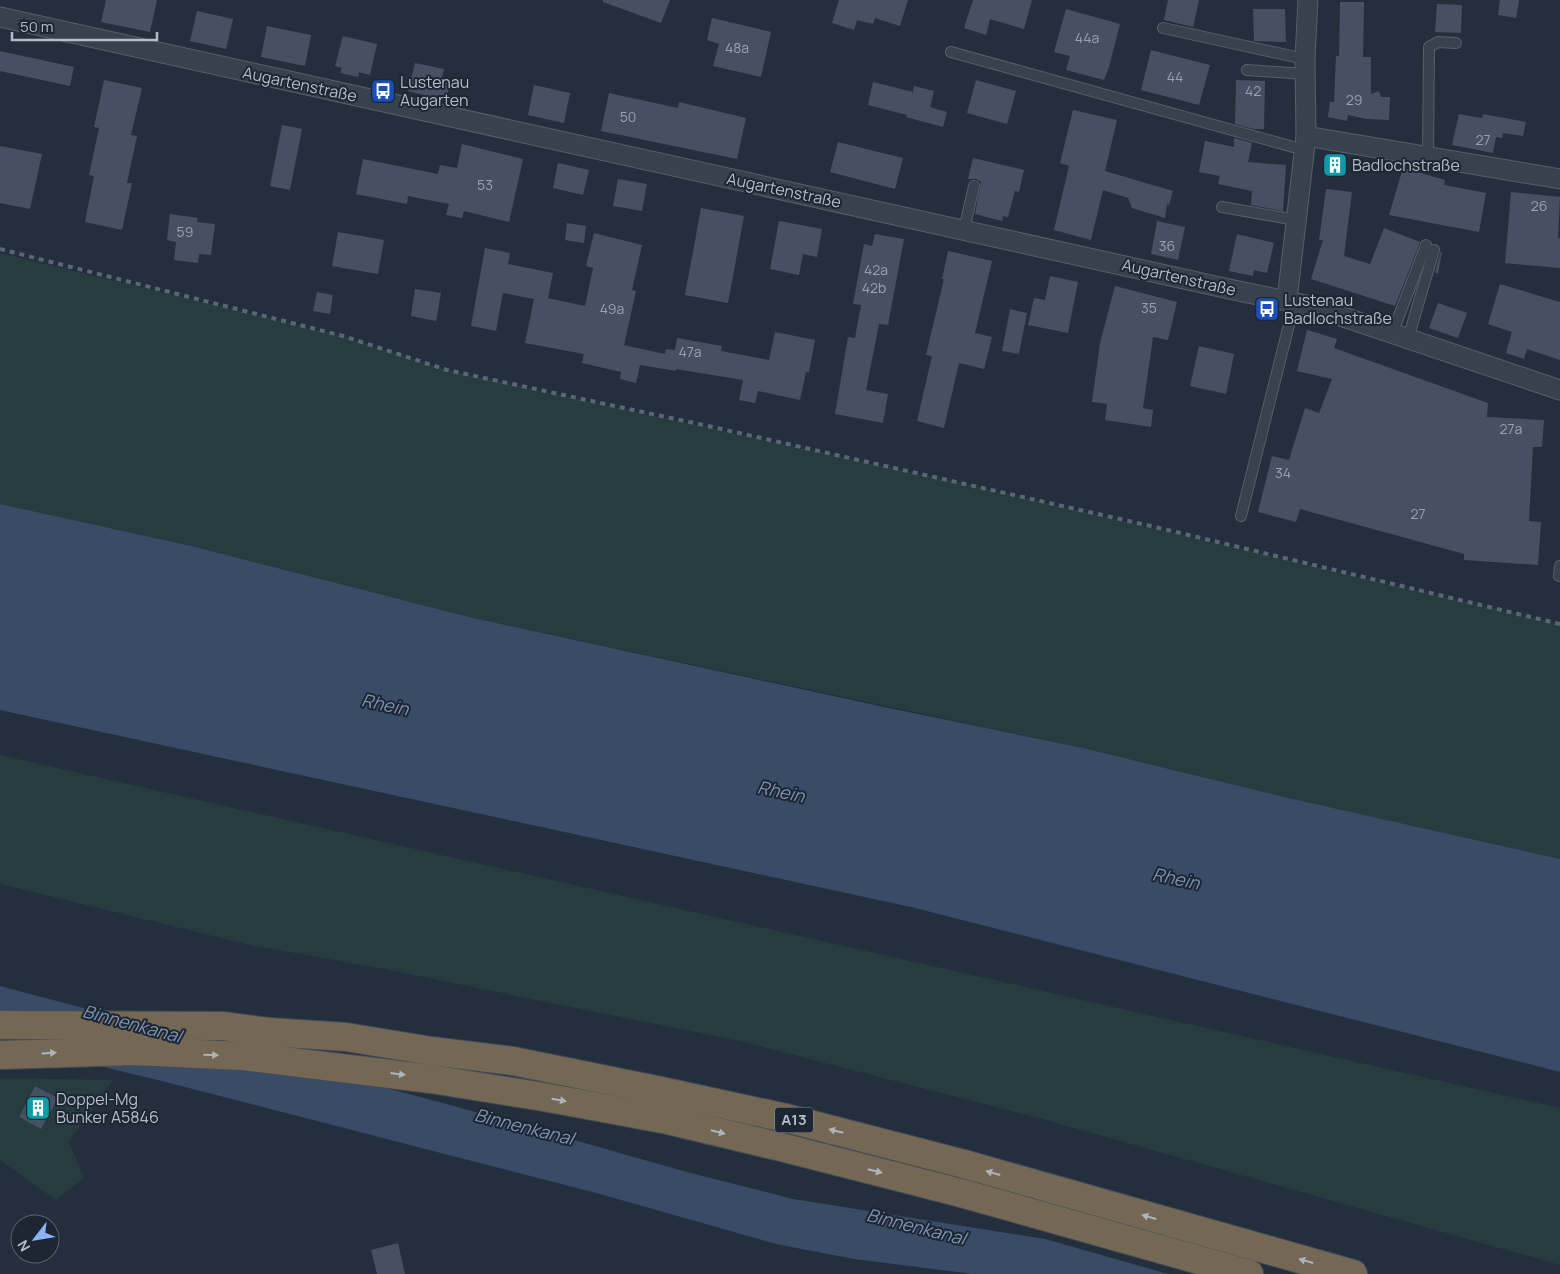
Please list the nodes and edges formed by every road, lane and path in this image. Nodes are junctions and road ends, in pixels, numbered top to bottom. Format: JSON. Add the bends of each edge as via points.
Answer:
{"nodes":[{"id":1,"x":1308,"y":0,"type":"edge"},
{"id":2,"x":0,"y":17,"type":"edge"},
{"id":3,"x":1163,"y":28,"type":"dead end"},
{"id":4,"x":1456,"y":43,"type":"dead end"},
{"id":5,"x":951,"y":52,"type":"dead end"},
{"id":6,"x":1305,"y":66,"type":"junction"},
{"id":7,"x":1247,"y":70,"type":"dead end"},
{"id":8,"x":1305,"y":143,"type":"junction"},
{"id":9,"x":1428,"y":156,"type":"junction"},
{"id":10,"x":1560,"y":179,"type":"edge"},
{"id":11,"x":974,"y":186,"type":"dead end"},
{"id":12,"x":1222,"y":207,"type":"dead end"},
{"id":13,"x":1296,"y":220,"type":"junction"},
{"id":14,"x":964,"y":230,"type":"junction"},
{"id":15,"x":1287,"y":300,"type":"junction"},
{"id":16,"x":1400,"y":336,"type":"junction"},
{"id":17,"x":1560,"y":390,"type":"edge"},
{"id":18,"x":1241,"y":516,"type":"dead end"},
{"id":19,"x":0,"y":1025,"type":"edge"},
{"id":20,"x":0,"y":1055,"type":"edge"},
{"id":21,"x":1249,"y":1274,"type":"edge"},
{"id":22,"x":1353,"y":1274,"type":"edge"}],
"edges":[{"from":1,"to":6,"type":"street"},
{"from":2,"to":14,"type":"street","name":"Augartenstraße"},
{"from":3,"to":6,"type":"lane"},
{"from":4,"to":9,"type":"lane","via":[[1438,42],[1428,48]]},
{"from":5,"to":8,"type":"lane"},
{"from":6,"to":7,"type":"lane"},
{"from":6,"to":8,"type":"street"},
{"from":8,"to":9,"type":"street"},
{"from":8,"to":13,"type":"street"},
{"from":9,"to":10,"type":"street"},
{"from":11,"to":14,"type":"lane"},
{"from":12,"to":13,"type":"lane"},
{"from":13,"to":15,"type":"street"},
{"from":14,"to":15,"type":"street","name":"Augartenstraße"},
{"from":15,"to":16,"type":"street","name":"Augartenstraße"},
{"from":15,"to":18,"type":"lane","via":[[1292,313]]},
{"from":16,"to":16,"type":"lane","via":[[1430,248]]},
{"from":16,"to":17,"type":"street","name":"Augartenstraße"},
{"from":22,"to":19,"type":"highway","number":"A13","one_way":true,"via":[[964,1164],[786,1118],[513,1061],[346,1038],[223,1026]]},
{"from":20,"to":21,"type":"highway","number":"A13","one_way":true,"via":[[151,1052],[243,1056],[431,1079],[663,1118],[961,1193]]}]}
